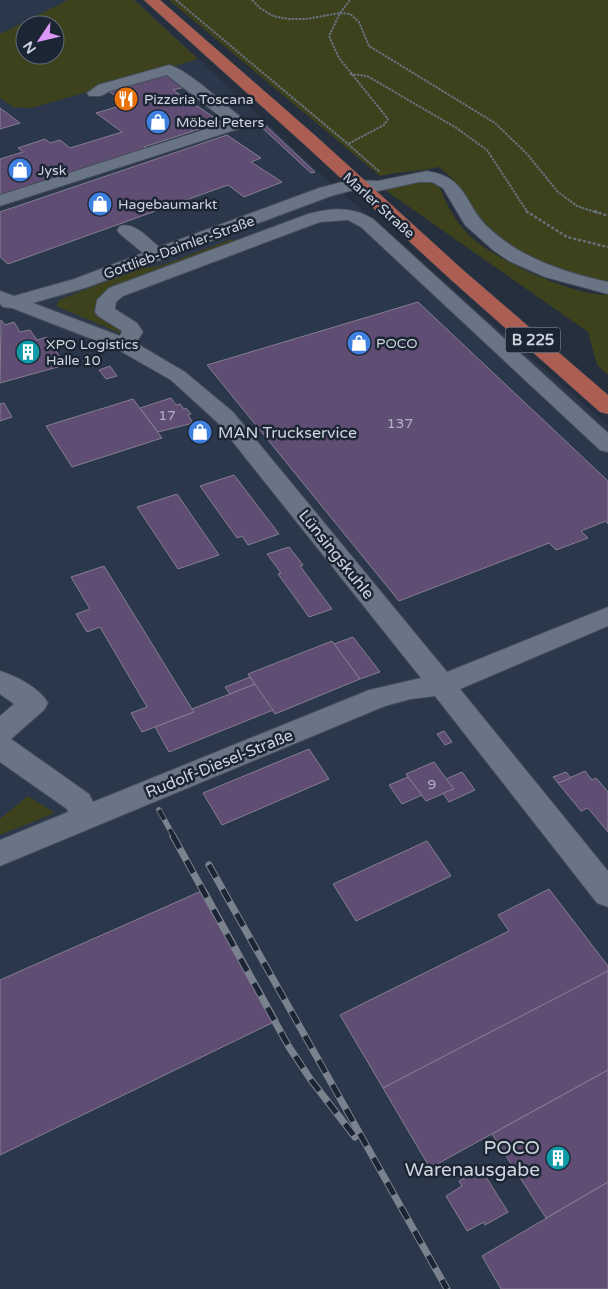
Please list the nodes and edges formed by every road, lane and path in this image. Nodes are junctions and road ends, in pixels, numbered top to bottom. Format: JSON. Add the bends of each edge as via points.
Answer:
{"nodes":[{"id":1,"x":152,"y":0,"type":"edge"},
{"id":2,"x":176,"y":0,"type":"edge"},
{"id":3,"x":252,"y":0,"type":"edge"},
{"id":4,"x":350,"y":0,"type":"edge"},
{"id":5,"x":340,"y":13,"type":"junction"},
{"id":6,"x":350,"y":74,"type":"junction"},
{"id":7,"x":95,"y":93,"type":"dead end"},
{"id":8,"x":348,"y":144,"type":"junction"},
{"id":9,"x":392,"y":182,"type":"junction"},
{"id":10,"x":357,"y":185,"type":"junction"},
{"id":11,"x":0,"y":201,"type":"edge"},
{"id":12,"x":608,"y":216,"type":"edge"},
{"id":13,"x":208,"y":217,"type":"dead end"},
{"id":14,"x":126,"y":230,"type":"dead end"},
{"id":15,"x":225,"y":230,"type":"junction"},
{"id":16,"x":608,"y":247,"type":"edge"},
{"id":17,"x":157,"y":255,"type":"junction"},
{"id":18,"x":608,"y":288,"type":"edge"},
{"id":19,"x":5,"y":302,"type":"edge"},
{"id":20,"x":122,"y":344,"type":"junction"},
{"id":21,"x":608,"y":407,"type":"edge"},
{"id":22,"x":608,"y":445,"type":"edge"},
{"id":23,"x":608,"y":616,"type":"edge"},
{"id":24,"x":0,"y":681,"type":"edge"},
{"id":25,"x":442,"y":685,"type":"junction"},
{"id":26,"x":3,"y":748,"type":"edge"},
{"id":27,"x":86,"y":818,"type":"junction"},
{"id":28,"x":0,"y":853,"type":"edge"},
{"id":29,"x":608,"y":894,"type":"edge"}],
"edges":[{"from":1,"to":10,"type":"main road","name":"Marler Straße","number":"B 225"},
{"from":2,"to":8,"type":"path"},
{"from":3,"to":5,"type":"path","via":[[273,16],[288,19]]},
{"from":4,"to":5,"type":"path"},
{"from":5,"to":6,"type":"path","via":[[329,36],[338,58]]},
{"from":5,"to":12,"type":"path","via":[[350,14],[358,22],[369,46],[495,123],[527,154],[558,192],[577,206]]},
{"from":6,"to":8,"type":"path","via":[[388,119],[384,125]]},
{"from":6,"to":16,"type":"path","via":[[367,76],[455,126],[487,150],[526,211],[567,237]]},
{"from":7,"to":11,"type":"street","via":[[168,70],[234,120],[232,126]]},
{"from":8,"to":9,"type":"path"},
{"from":9,"to":10,"type":"street","name":"Gottlieb-Daimler-Straße","via":[[378,186]]},
{"from":9,"to":18,"type":"street","name":"Gottlieb-Daimler-Straße","via":[[418,176],[444,180],[453,187],[464,213],[475,226],[509,252],[557,276]]},
{"from":10,"to":15,"type":"street","name":"Gottlieb-Daimler-Straße","via":[[325,192]]},
{"from":10,"to":21,"type":"main road","name":"Marler Straße","number":"B 225"},
{"from":13,"to":15,"type":"street"},
{"from":14,"to":17,"type":"street"},
{"from":15,"to":17,"type":"street","name":"Gottlieb-Daimler-Straße"},
{"from":17,"to":19,"type":"street","name":"Gottlieb-Daimler-Straße","via":[[81,283]]},
{"from":19,"to":20,"type":"street","name":"Lünsingskuhle"},
{"from":20,"to":22,"type":"street","via":[[133,332],[105,312],[104,305],[116,292],[314,218],[350,214],[367,223]]},
{"from":20,"to":25,"type":"street","name":"Lünsingskuhle","via":[[178,376],[225,417]]},
{"from":23,"to":25,"type":"street","name":"Rudolf-Diesel-Straße"},
{"from":24,"to":26,"type":"street","via":[[34,703]]},
{"from":25,"to":27,"type":"street","name":"Rudolf-Diesel-Straße","via":[[379,697]]},
{"from":25,"to":29,"type":"street","name":"Lünsingskuhle"},
{"from":26,"to":27,"type":"street","via":[[79,802]]},
{"from":27,"to":28,"type":"street","name":"Rudolf-Diesel-Straße"}]}
